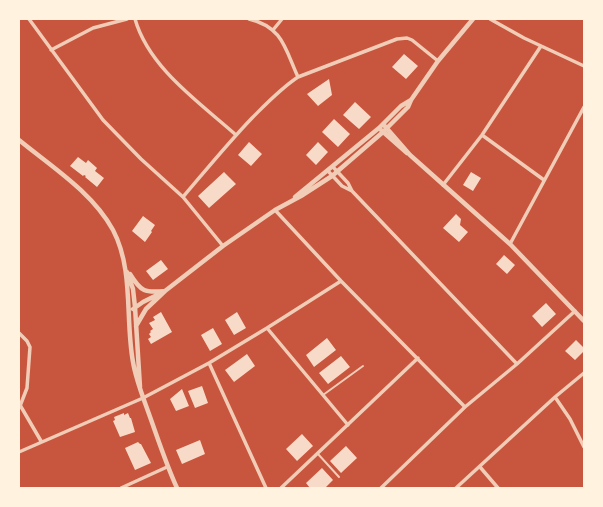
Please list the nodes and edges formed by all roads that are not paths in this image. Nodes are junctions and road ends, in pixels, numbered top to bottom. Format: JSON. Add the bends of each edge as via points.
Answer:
{"nodes":[{"id":1,"x":29,"y":19,"type":"edge"},
{"id":2,"x":127,"y":19,"type":"edge"},
{"id":3,"x":135,"y":19,"type":"edge"},
{"id":4,"x":249,"y":19,"type":"edge"},
{"id":5,"x":282,"y":19,"type":"edge"},
{"id":6,"x":473,"y":19,"type":"edge"},
{"id":7,"x":490,"y":19,"type":"edge"},
{"id":8,"x":273,"y":30,"type":"junction"},
{"id":9,"x":541,"y":46,"type":"junction"},
{"id":10,"x":51,"y":50,"type":"junction"},
{"id":11,"x":438,"y":61,"type":"junction"},
{"id":12,"x":584,"y":66,"type":"edge"},
{"id":13,"x":298,"y":77,"type":"junction"},
{"id":14,"x":584,"y":107,"type":"edge"},
{"id":15,"x":385,"y":126,"type":"junction"},
{"id":16,"x":379,"y":128,"type":"junction"},
{"id":17,"x":383,"y":132,"type":"junction"},
{"id":18,"x":236,"y":135,"type":"junction"},
{"id":19,"x":482,"y":135,"type":"junction"},
{"id":20,"x":19,"y":140,"type":"edge"},
{"id":21,"x":354,"y":152,"type":"junction"},
{"id":22,"x":410,"y":154,"type":"junction"},
{"id":23,"x":333,"y":167,"type":"junction"},
{"id":24,"x":337,"y":171,"type":"junction"},
{"id":25,"x":328,"y":172,"type":"junction"},
{"id":26,"x":332,"y":176,"type":"junction"},
{"id":27,"x":544,"y":180,"type":"junction"},
{"id":28,"x":443,"y":185,"type":"junction"},
{"id":29,"x":352,"y":191,"type":"junction"},
{"id":30,"x":183,"y":197,"type":"junction"},
{"id":31,"x":292,"y":200,"type":"junction"},
{"id":32,"x":275,"y":210,"type":"junction"},
{"id":33,"x":510,"y":244,"type":"junction"},
{"id":34,"x":223,"y":246,"type":"junction"},
{"id":35,"x":123,"y":262,"type":"junction"},
{"id":36,"x":341,"y":281,"type":"junction"},
{"id":37,"x":166,"y":291,"type":"junction"},
{"id":38,"x":135,"y":307,"type":"junction"},
{"id":39,"x":575,"y":312,"type":"junction"},
{"id":40,"x":129,"y":318,"type":"junction"},
{"id":41,"x":584,"y":321,"type":"edge"},
{"id":42,"x":136,"y":326,"type":"junction"},
{"id":43,"x":267,"y":328,"type":"junction"},
{"id":44,"x":19,"y":333,"type":"edge"},
{"id":45,"x":418,"y":358,"type":"junction"},
{"id":46,"x":209,"y":363,"type":"junction"},
{"id":47,"x":517,"y":364,"type":"junction"},
{"id":48,"x":363,"y":366,"type":"dead end"},
{"id":49,"x":584,"y":374,"type":"edge"},
{"id":50,"x":140,"y":387,"type":"junction"},
{"id":51,"x":323,"y":395,"type":"junction"},
{"id":52,"x":555,"y":397,"type":"junction"},
{"id":53,"x":143,"y":398,"type":"junction"},
{"id":54,"x":20,"y":405,"type":"edge"},
{"id":55,"x":465,"y":407,"type":"junction"},
{"id":56,"x":348,"y":425,"type":"junction"},
{"id":57,"x":41,"y":441,"type":"junction"},
{"id":58,"x":584,"y":447,"type":"edge"},
{"id":59,"x":19,"y":452,"type":"edge"},
{"id":60,"x":318,"y":454,"type":"junction"},
{"id":61,"x":480,"y":466,"type":"junction"},
{"id":62,"x":167,"y":467,"type":"junction"},
{"id":63,"x":339,"y":476,"type":"dead end"},
{"id":64,"x":122,"y":488,"type":"edge"},
{"id":65,"x":177,"y":488,"type":"edge"},
{"id":66,"x":266,"y":488,"type":"edge"},
{"id":67,"x":281,"y":488,"type":"edge"},
{"id":68,"x":381,"y":488,"type":"edge"},
{"id":69,"x":456,"y":488,"type":"edge"},
{"id":70,"x":498,"y":488,"type":"edge"}],
"edges":[{"from":1,"to":10,"type":"street"},
{"from":2,"to":10,"type":"street","via":[[93,28]]},
{"from":3,"to":18,"type":"street","via":[[143,40],[167,74]]},
{"from":4,"to":8,"type":"street"},
{"from":5,"to":8,"type":"street"},
{"from":6,"to":11,"type":"street"},
{"from":7,"to":9,"type":"street"},
{"from":8,"to":13,"type":"street","via":[[280,36]]},
{"from":9,"to":12,"type":"street"},
{"from":9,"to":19,"type":"street"},
{"from":10,"to":30,"type":"street","via":[[103,120]]},
{"from":11,"to":13,"type":"street","via":[[412,40],[397,39]]},
{"from":11,"to":15,"type":"street","via":[[411,100],[401,106]]},
{"from":13,"to":18,"type":"street","via":[[274,96]]},
{"from":14,"to":27,"type":"street"},
{"from":15,"to":16,"type":"street"},
{"from":15,"to":17,"type":"street"},
{"from":15,"to":22,"type":"street"},
{"from":16,"to":17,"type":"street"},
{"from":16,"to":21,"type":"street"},
{"from":17,"to":21,"type":"street"},
{"from":17,"to":22,"type":"street"},
{"from":18,"to":30,"type":"street"},
{"from":19,"to":27,"type":"street"},
{"from":19,"to":28,"type":"street"},
{"from":20,"to":35,"type":"street","via":[[89,198],[113,230]]},
{"from":21,"to":23,"type":"street"},
{"from":21,"to":24,"type":"street"},
{"from":22,"to":28,"type":"street"},
{"from":23,"to":24,"type":"street"},
{"from":23,"to":25,"type":"street"},
{"from":24,"to":26,"type":"street"},
{"from":24,"to":29,"type":"street"},
{"from":25,"to":26,"type":"street"},
{"from":25,"to":31,"type":"street"},
{"from":26,"to":29,"type":"street"},
{"from":26,"to":31,"type":"street"},
{"from":27,"to":33,"type":"street"},
{"from":28,"to":33,"type":"street"},
{"from":29,"to":47,"type":"street"},
{"from":30,"to":34,"type":"street"},
{"from":31,"to":32,"type":"street"},
{"from":32,"to":34,"type":"street"},
{"from":32,"to":36,"type":"street"},
{"from":33,"to":39,"type":"street"},
{"from":34,"to":37,"type":"street"},
{"from":35,"to":37,"type":"street","via":[[142,290]]},
{"from":35,"to":38,"type":"street","via":[[133,289]]},
{"from":35,"to":40,"type":"street"},
{"from":36,"to":43,"type":"street"},
{"from":36,"to":45,"type":"street"},
{"from":37,"to":38,"type":"street"},
{"from":37,"to":42,"type":"street","via":[[146,309]]},
{"from":38,"to":40,"type":"street"},
{"from":38,"to":42,"type":"street"},
{"from":39,"to":41,"type":"street"},
{"from":39,"to":47,"type":"street"},
{"from":40,"to":50,"type":"street","via":[[132,361]]},
{"from":42,"to":50,"type":"street"},
{"from":43,"to":46,"type":"street"},
{"from":43,"to":51,"type":"street"},
{"from":44,"to":54,"type":"street","via":[[30,347],[27,388]]},
{"from":45,"to":55,"type":"street"},
{"from":45,"to":56,"type":"street"},
{"from":46,"to":53,"type":"street"},
{"from":46,"to":66,"type":"street"},
{"from":47,"to":55,"type":"street"},
{"from":48,"to":51,"type":"lane"},
{"from":49,"to":52,"type":"street"},
{"from":50,"to":53,"type":"street"},
{"from":51,"to":56,"type":"street"},
{"from":52,"to":58,"type":"street"},
{"from":52,"to":61,"type":"street"},
{"from":53,"to":57,"type":"street"},
{"from":53,"to":62,"type":"street"},
{"from":54,"to":57,"type":"street"},
{"from":55,"to":68,"type":"street"},
{"from":56,"to":60,"type":"street"},
{"from":57,"to":59,"type":"street"},
{"from":60,"to":63,"type":"lane"},
{"from":60,"to":67,"type":"street"},
{"from":61,"to":69,"type":"street"},
{"from":61,"to":70,"type":"street"},
{"from":62,"to":64,"type":"street"},
{"from":62,"to":65,"type":"street"}]}
